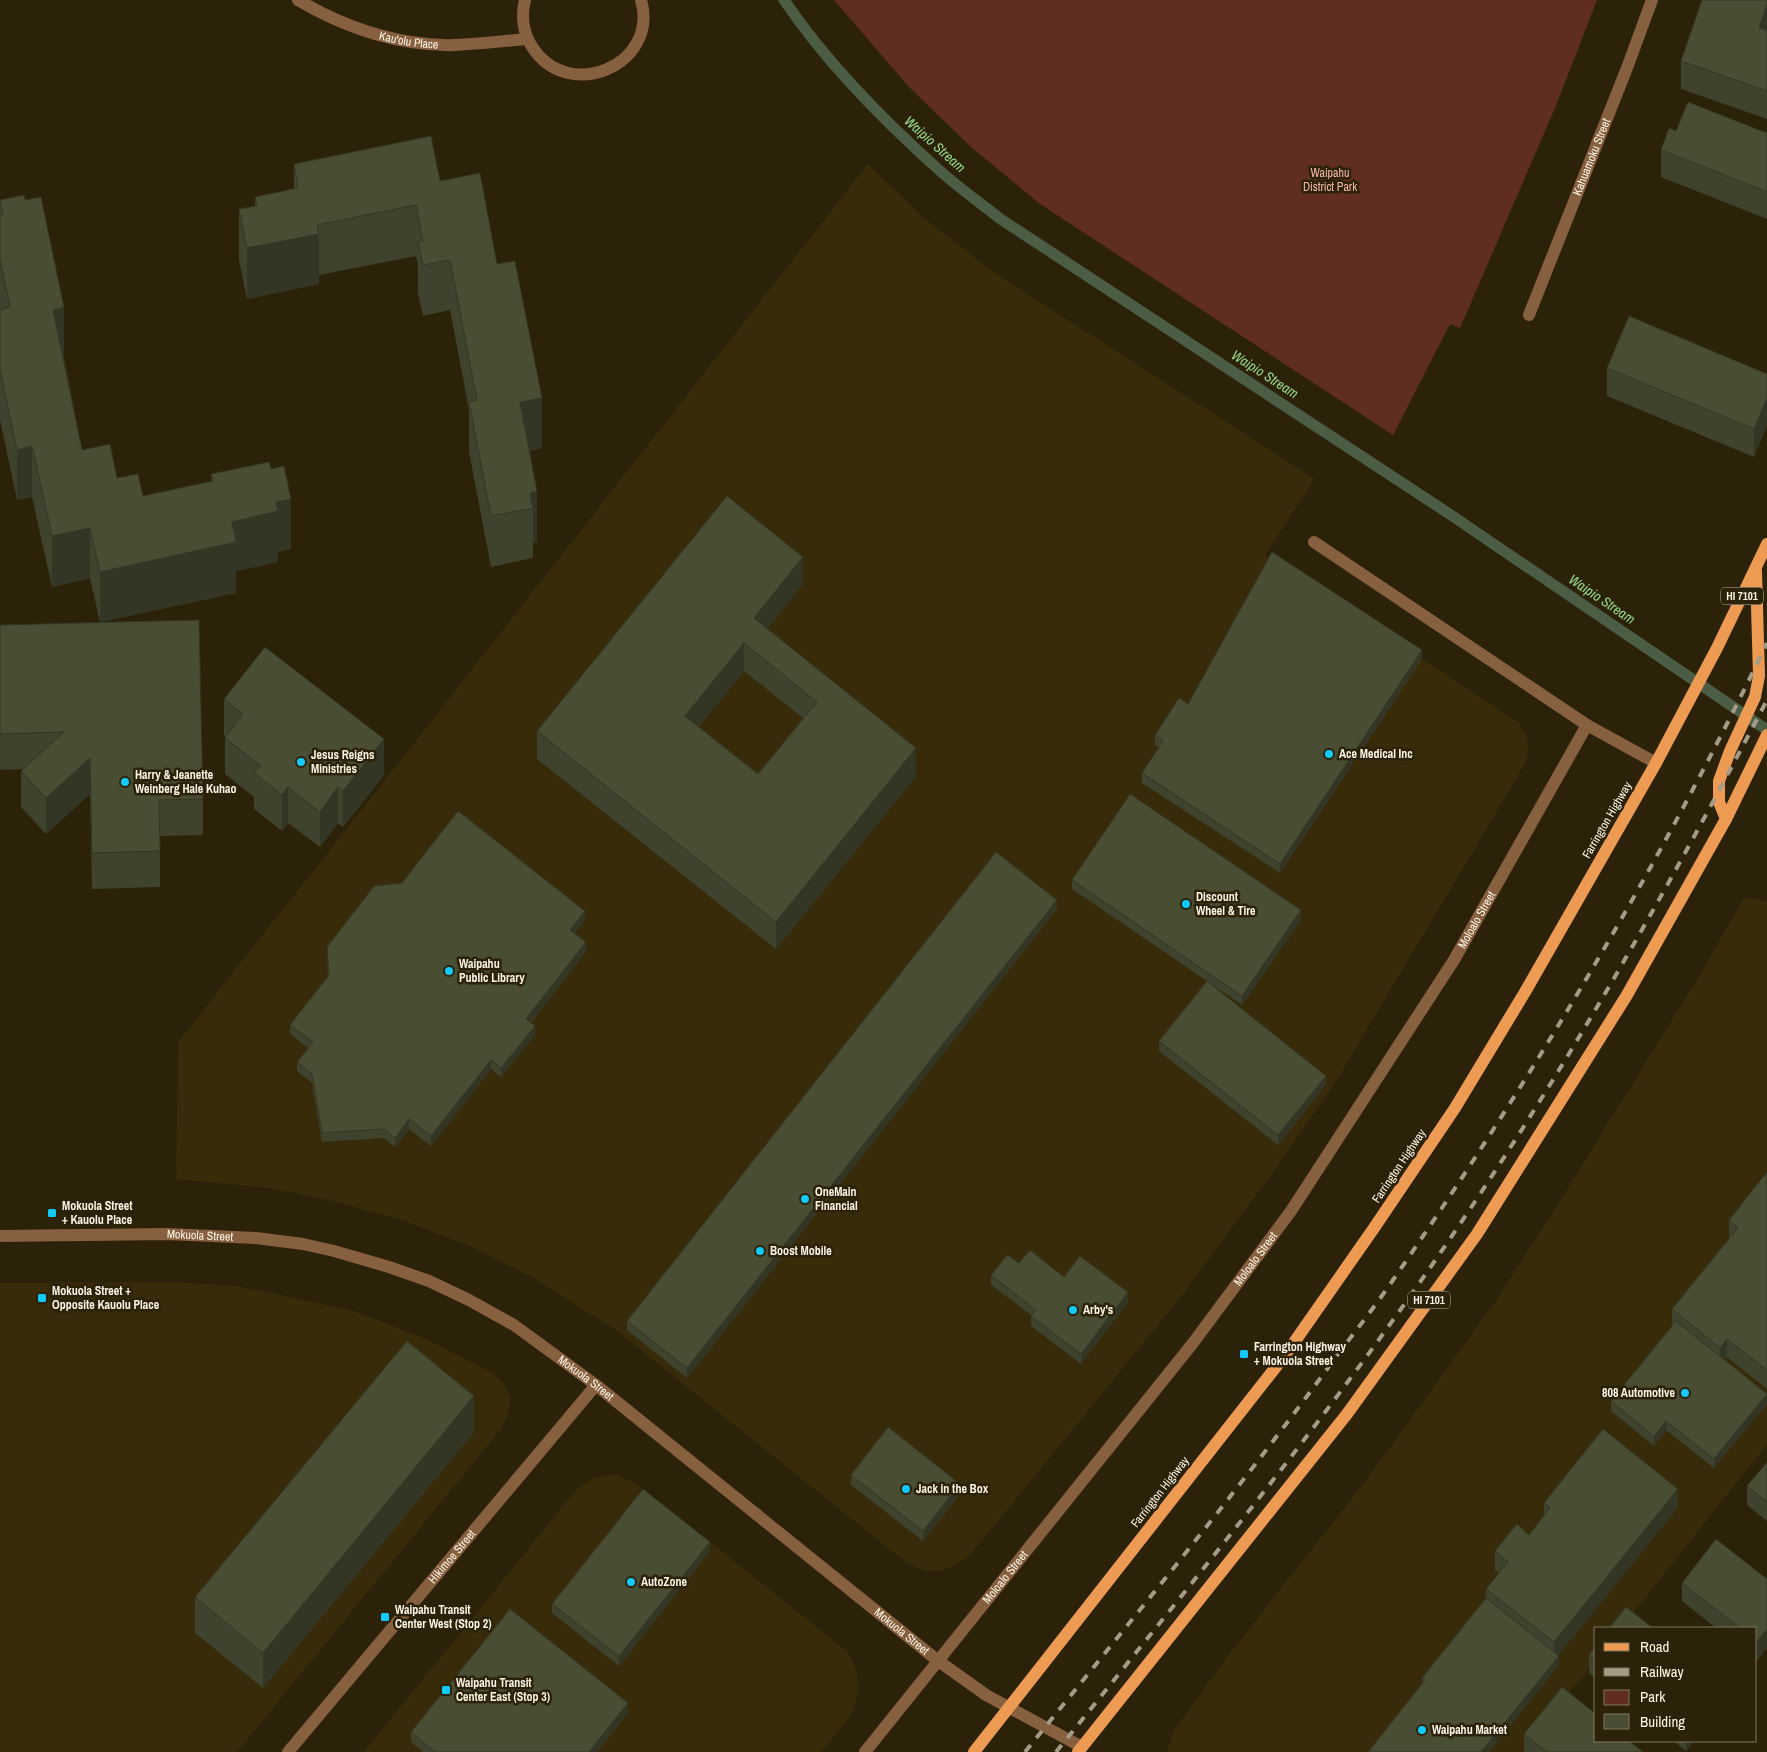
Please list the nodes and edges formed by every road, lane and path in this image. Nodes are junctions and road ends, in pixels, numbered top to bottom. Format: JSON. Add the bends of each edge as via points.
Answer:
{"nodes":[{"id":1,"x":298,"y":0,"type":"edge"},
{"id":2,"x":525,"y":0,"type":"edge"},
{"id":3,"x":641,"y":0,"type":"edge"},
{"id":4,"x":1652,"y":0,"type":"edge"},
{"id":5,"x":527,"y":39,"type":"junction"},
{"id":6,"x":1530,"y":314,"type":"dead end"},
{"id":7,"x":1314,"y":542,"type":"dead end"},
{"id":8,"x":1767,"y":544,"type":"edge"},
{"id":9,"x":1756,"y":570,"type":"junction"},
{"id":10,"x":1588,"y":725,"type":"junction"},
{"id":11,"x":1767,"y":735,"type":"edge"},
{"id":12,"x":1656,"y":763,"type":"junction"},
{"id":13,"x":1726,"y":819,"type":"junction"},
{"id":14,"x":0,"y":1236,"type":"edge"},
{"id":15,"x":596,"y":1386,"type":"junction"},
{"id":16,"x":937,"y":1660,"type":"junction"},
{"id":17,"x":1010,"y":1708,"type":"junction"},
{"id":18,"x":1083,"y":1750,"type":"edge"},
{"id":19,"x":288,"y":1752,"type":"edge"},
{"id":20,"x":865,"y":1752,"type":"edge"},
{"id":21,"x":974,"y":1752,"type":"edge"}],
"edges":[{"from":1,"to":5,"type":"street","name":"Kau'olu Place","via":[[352,27],[403,41],[453,46]]},
{"from":2,"to":5,"type":"street","via":[[523,20]]},
{"from":3,"to":5,"type":"street","via":[[642,25],[637,43],[625,58],[609,69],[590,75],[561,71],[537,54]]},
{"from":4,"to":6,"type":"street","name":"Kahuamoku Street"},
{"from":7,"to":10,"type":"street"},
{"from":8,"to":9,"type":"main road","name":"Farrington Highway","number":"HI 7101"},
{"from":9,"to":12,"type":"main road","name":"Farrington Highway","number":"HI 7101"},
{"from":9,"to":13,"type":"main road","via":[[1759,676],[1755,697],[1718,781],[1719,802]]},
{"from":10,"to":12,"type":"street"},
{"from":10,"to":16,"type":"street","name":"Moloalo Street","via":[[1454,960],[1291,1211],[1192,1343]]},
{"from":11,"to":13,"type":"main road","number":"HI 7101"},
{"from":12,"to":17,"type":"main road","name":"Farrington Highway","number":"HI 7101","via":[[1460,1100],[1374,1228],[1286,1354]]},
{"from":13,"to":18,"type":"main road","number":"HI 7101","via":[[1627,995],[1477,1234],[1347,1414]]},
{"from":14,"to":15,"type":"street","name":"Mokuola Street","via":[[237,1236],[288,1242],[359,1257],[429,1281],[469,1300],[514,1325]]},
{"from":15,"to":16,"type":"street","name":"Mokuola Street"},
{"from":15,"to":19,"type":"street","name":"Hikimoe Street"},
{"from":16,"to":17,"type":"street","name":"Mokuola Street"},
{"from":16,"to":20,"type":"street","name":"Moloalo Street"},
{"from":17,"to":18,"type":"street","name":"Mokuola Street"},
{"from":17,"to":21,"type":"main road","name":"Farrington Highway","number":"HI 7101"}]}
